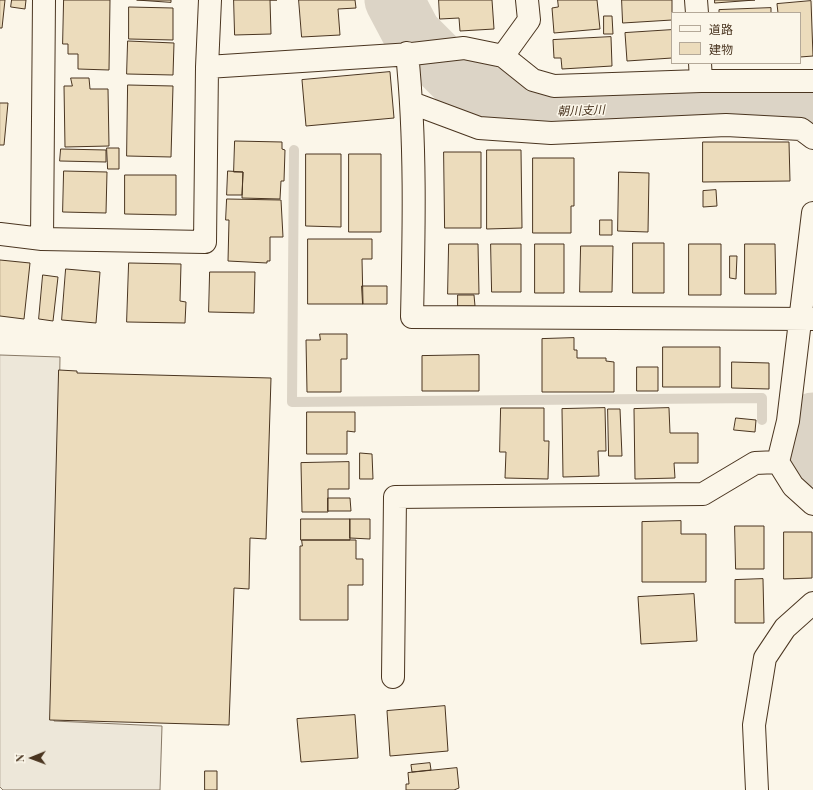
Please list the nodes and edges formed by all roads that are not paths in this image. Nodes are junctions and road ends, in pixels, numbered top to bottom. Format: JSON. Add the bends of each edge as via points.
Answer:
{"nodes":[{"id":1,"x":44,"y":0,"type":"edge"},
{"id":2,"x":210,"y":0,"type":"edge"},
{"id":3,"x":527,"y":0,"type":"edge"},
{"id":4,"x":696,"y":0,"type":"edge"},
{"id":5,"x":697,"y":12,"type":"edge"},
{"id":6,"x":410,"y":53,"type":"junction"},
{"id":7,"x":503,"y":56,"type":"junction"},
{"id":8,"x":207,"y":66,"type":"junction"},
{"id":9,"x":701,"y":72,"type":"edge"},
{"id":10,"x":813,"y":81,"type":"edge"},
{"id":11,"x":412,"y":103,"type":"junction"},
{"id":12,"x":813,"y":138,"type":"edge"},
{"id":13,"x":813,"y":213,"type":"edge"},
{"id":14,"x":0,"y":234,"type":"edge"},
{"id":15,"x":42,"y":239,"type":"junction"},
{"id":16,"x":808,"y":319,"type":"edge"},
{"id":17,"x":778,"y":462,"type":"junction"},
{"id":18,"x":813,"y":504,"type":"edge"},
{"id":19,"x":813,"y":603,"type":"edge"},
{"id":20,"x":393,"y":677,"type":"dead end"},
{"id":21,"x":757,"y":790,"type":"edge"}],
"edges":[{"from":1,"to":15,"type":"street"},
{"from":2,"to":8,"type":"street"},
{"from":3,"to":7,"type":"street","via":[[529,20]]},
{"from":4,"to":5,"type":"street"},
{"from":6,"to":7,"type":"street","via":[[464,48]]},
{"from":6,"to":8,"type":"street"},
{"from":6,"to":11,"type":"street"},
{"from":7,"to":9,"type":"street","via":[[533,80],[554,86]]},
{"from":8,"to":15,"type":"street","via":[[205,242]]},
{"from":9,"to":10,"type":"street"},
{"from":11,"to":12,"type":"street","via":[[479,128],[551,133],[726,125],[801,129]]},
{"from":11,"to":16,"type":"street","via":[[415,181],[412,317]]},
{"from":13,"to":16,"type":"street"},
{"from":14,"to":15,"type":"street"},
{"from":16,"to":17,"type":"street"},
{"from":17,"to":18,"type":"street","via":[[793,486]]},
{"from":17,"to":20,"type":"street","via":[[755,463],[703,494],[395,497]]},
{"from":19,"to":21,"type":"street","via":[[785,628],[765,658],[754,725]]}]}
